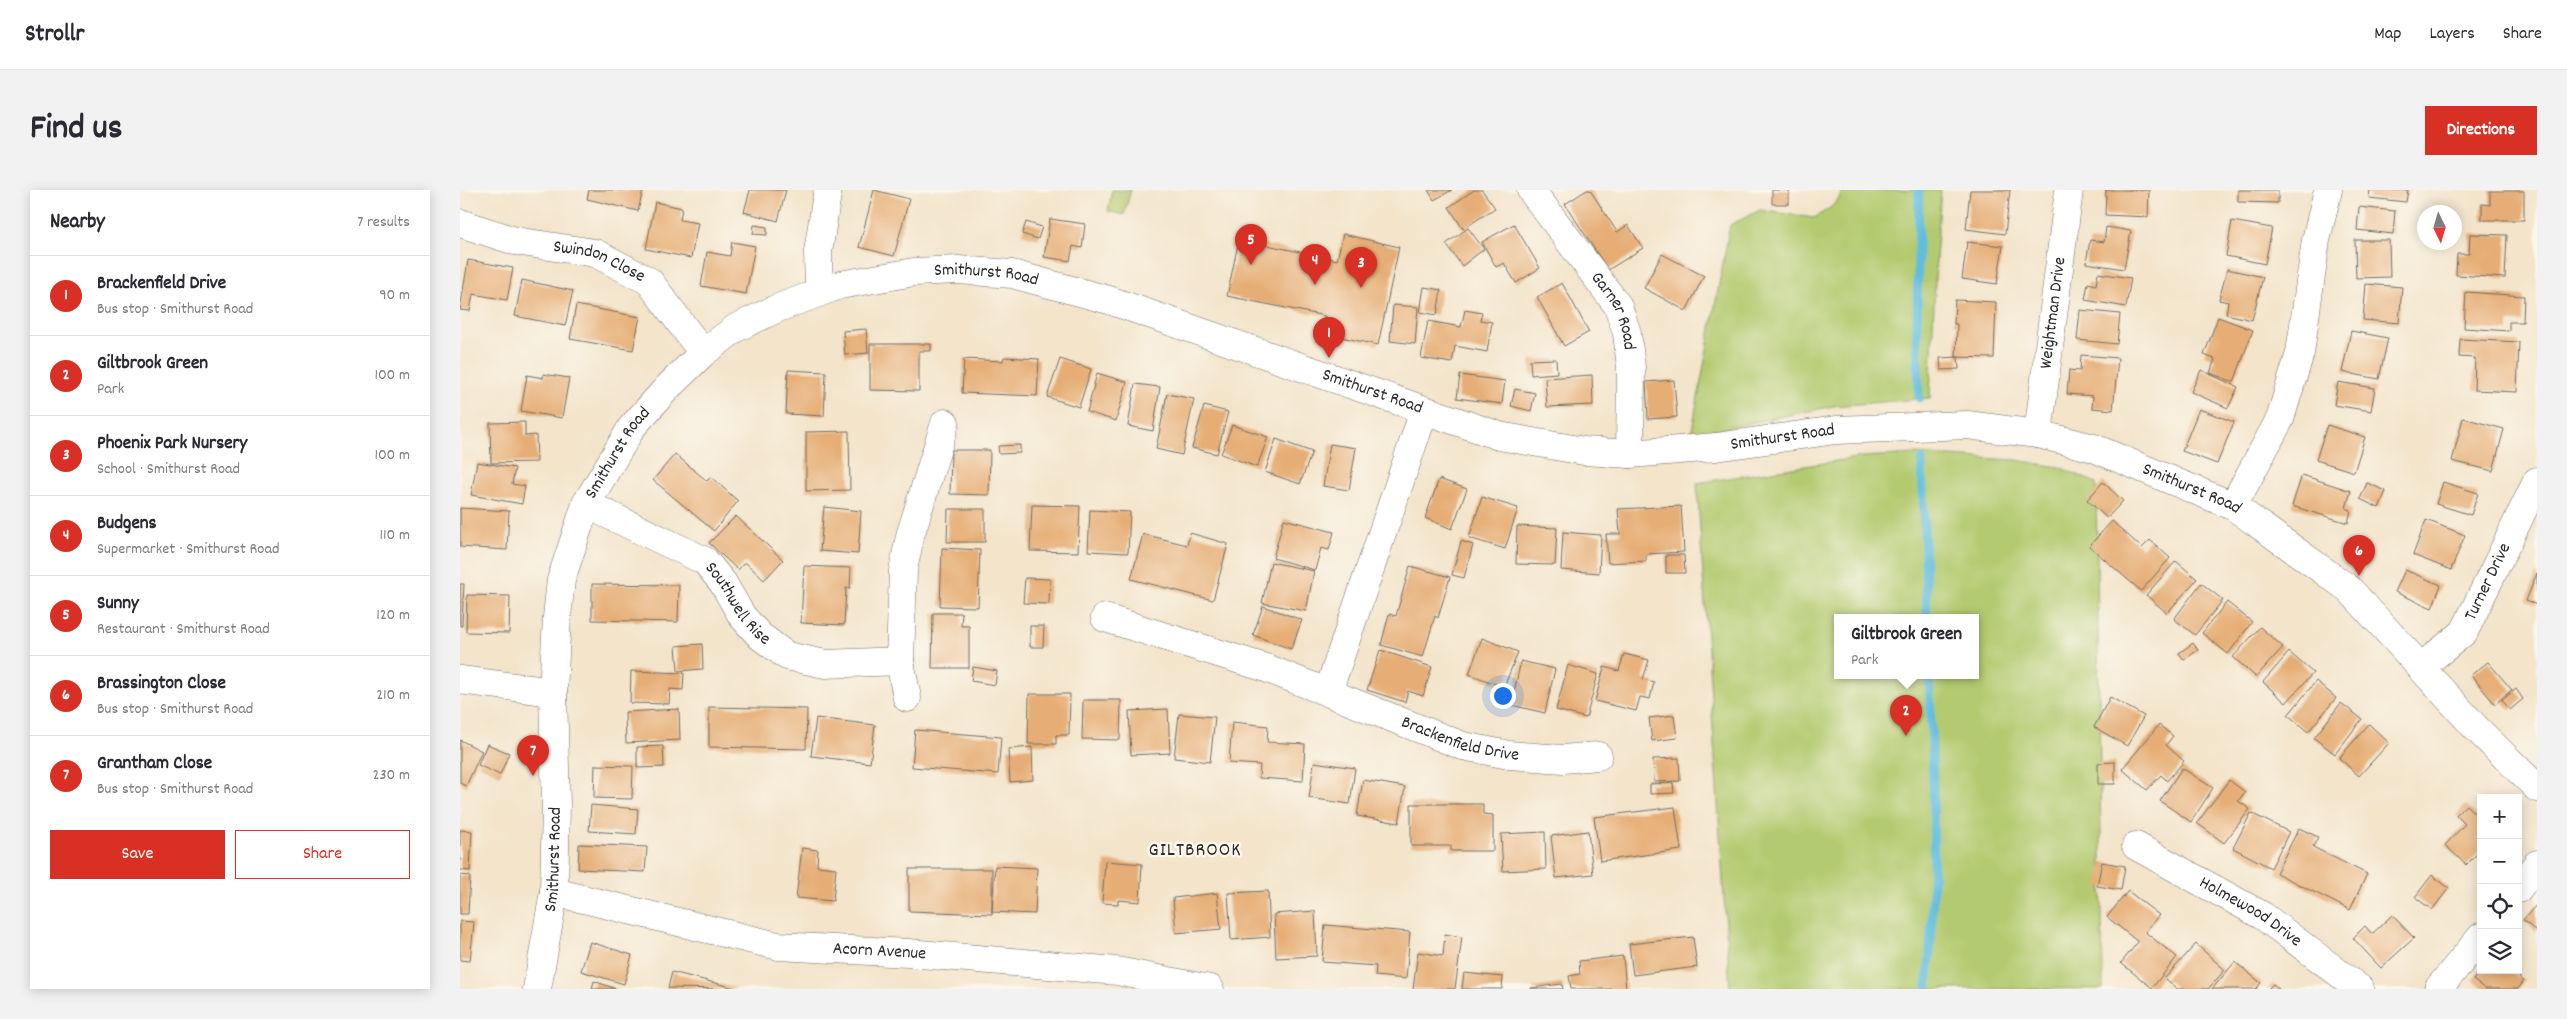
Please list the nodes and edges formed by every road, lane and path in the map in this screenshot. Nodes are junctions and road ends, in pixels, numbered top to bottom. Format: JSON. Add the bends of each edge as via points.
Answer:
{"nodes":[{"id":1,"x":1531,"y":190,"type":"edge"},
{"id":2,"x":2069,"y":190,"type":"edge"},
{"id":3,"x":2328,"y":190,"type":"edge"},
{"id":4,"x":827,"y":194,"type":"dead end"},
{"id":5,"x":460,"y":224,"type":"edge"},
{"id":6,"x":819,"y":292,"type":"junction"},
{"id":7,"x":703,"y":353,"type":"junction"},
{"id":8,"x":1424,"y":410,"type":"junction"},
{"id":9,"x":946,"y":422,"type":"dead end"},
{"id":10,"x":2038,"y":434,"type":"junction"},
{"id":11,"x":1630,"y":454,"type":"junction"},
{"id":12,"x":2537,"y":481,"type":"edge"},
{"id":13,"x":586,"y":504,"type":"junction"},
{"id":14,"x":2233,"y":506,"type":"junction"},
{"id":15,"x":1105,"y":618,"type":"dead end"},
{"id":16,"x":900,"y":661,"type":"junction"},
{"id":17,"x":2421,"y":667,"type":"junction"},
{"id":18,"x":460,"y":680,"type":"edge"},
{"id":19,"x":553,"y":692,"type":"junction"},
{"id":20,"x":1328,"y":692,"type":"junction"},
{"id":21,"x":907,"y":698,"type":"dead end"},
{"id":22,"x":1598,"y":756,"type":"dead end"},
{"id":23,"x":2537,"y":788,"type":"edge"},
{"id":24,"x":2136,"y":846,"type":"dead end"},
{"id":25,"x":2537,"y":864,"type":"edge"},
{"id":26,"x":2522,"y":884,"type":"edge"},
{"id":27,"x":554,"y":892,"type":"junction"},
{"id":28,"x":2477,"y":942,"type":"edge"},
{"id":29,"x":537,"y":989,"type":"edge"},
{"id":30,"x":1210,"y":989,"type":"edge"},
{"id":31,"x":2360,"y":989,"type":"edge"},
{"id":32,"x":2438,"y":989,"type":"edge"}],
"edges":[{"from":1,"to":11,"type":"street","name":"Garner Road","via":[[1618,306],[1628,332]]},
{"from":2,"to":10,"type":"street","name":"Weightman Drive"},
{"from":3,"to":14,"type":"street","via":[[2316,240],[2300,352],[2280,419]]},
{"from":4,"to":6,"type":"street","via":[[818,252]]},
{"from":5,"to":7,"type":"street","name":"Swindon Close","via":[[516,241],[595,253],[649,281]]},
{"from":6,"to":7,"type":"street","name":"Smithurst Road","via":[[736,328]]},
{"from":6,"to":8,"type":"street","name":"Smithurst Road","via":[[876,277],[914,272],[958,270],[1012,274],[1109,300]]},
{"from":7,"to":13,"type":"street","name":"Smithurst Road","via":[[632,427]]},
{"from":8,"to":11,"type":"street","name":"Smithurst Road","via":[[1499,436],[1584,451]]},
{"from":8,"to":20,"type":"street"},
{"from":9,"to":16,"type":"street","via":[[910,536],[900,619]]},
{"from":10,"to":11,"type":"street","name":"Smithurst Road","via":[[1966,425],[1836,430],[1716,447]]},
{"from":10,"to":14,"type":"street","name":"Smithurst Road","via":[[2094,448]]},
{"from":12,"to":17,"type":"street","name":"Turner Drive","via":[[2464,632]]},
{"from":13,"to":16,"type":"street","name":"Southwell Rise","via":[[705,561],[723,583],[742,616],[760,636],[787,656],[825,664]]},
{"from":13,"to":19,"type":"street","name":"Smithurst Road","via":[[562,580]]},
{"from":14,"to":17,"type":"street","name":"Smithurst Road","via":[[2349,589]]},
{"from":15,"to":20,"type":"street","name":"Brackenfield Drive","via":[[1266,668]]},
{"from":16,"to":21,"type":"street"},
{"from":17,"to":23,"type":"street","name":"Smithurst Road","via":[[2476,728]]},
{"from":18,"to":19,"type":"street"},
{"from":19,"to":27,"type":"street","name":"Smithurst Road"},
{"from":20,"to":22,"type":"street","name":"Brackenfield Drive","via":[[1463,746],[1509,755],[1563,759]]},
{"from":24,"to":31,"type":"street","name":"Holmewood Drive","via":[[2263,916]]},
{"from":25,"to":26,"type":"street"},
{"from":27,"to":29,"type":"street","name":"Smithurst Road"},
{"from":27,"to":30,"type":"street","name":"Acorn Avenue","via":[[778,946],[908,953],[1117,971]]},
{"from":28,"to":32,"type":"street"}]}
